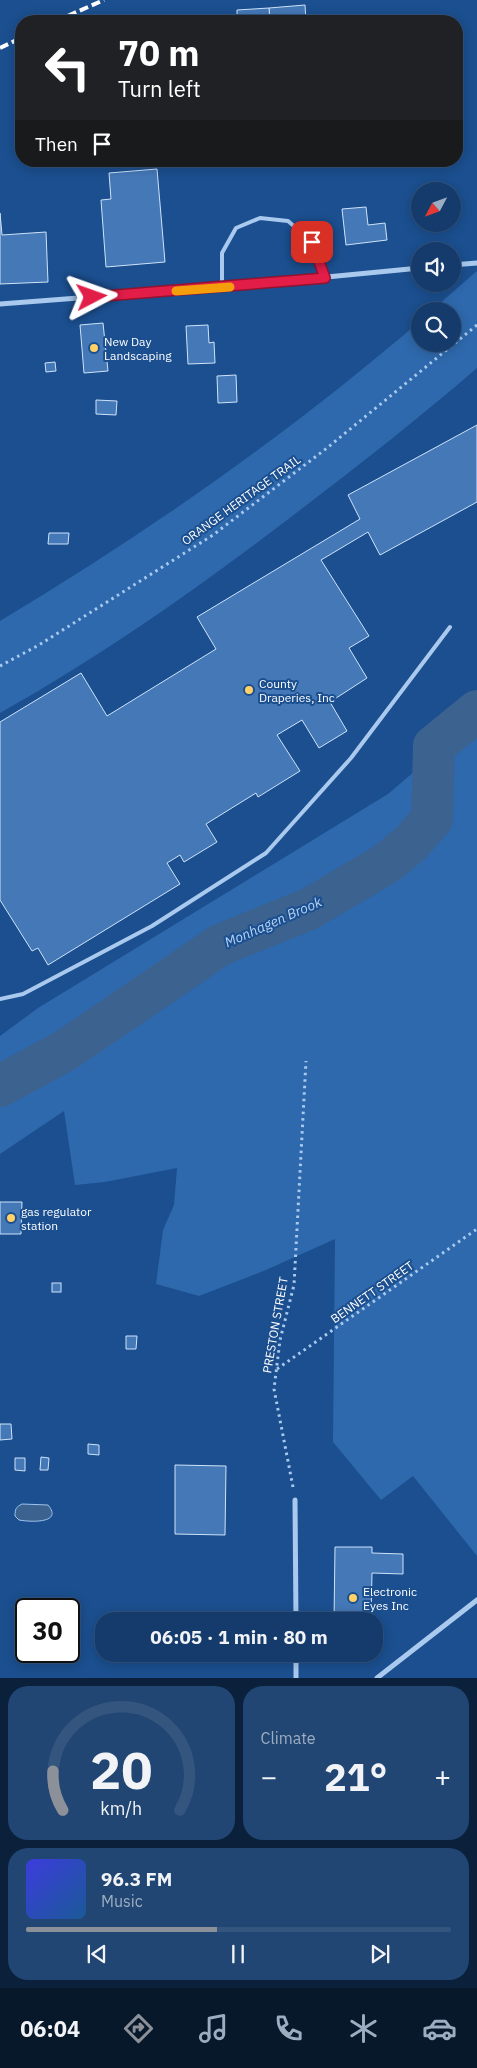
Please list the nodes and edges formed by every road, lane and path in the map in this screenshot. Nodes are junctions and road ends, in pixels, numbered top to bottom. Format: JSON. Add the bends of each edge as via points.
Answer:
{"nodes":[{"id":1,"x":477,"y":263,"type":"edge"},
{"id":2,"x":461,"y":264,"type":"edge"},
{"id":3,"x":411,"y":269,"type":"edge"},
{"id":4,"x":325,"y":278,"type":"junction"},
{"id":5,"x":222,"y":287,"type":"junction"},
{"id":6,"x":0,"y":304,"type":"edge"},
{"id":7,"x":477,"y":325,"type":"edge"},
{"id":8,"x":450,"y":627,"type":"dead end"},
{"id":9,"x":0,"y":666,"type":"edge"},
{"id":10,"x":0,"y":999,"type":"edge"},
{"id":11,"x":306,"y":1061,"type":"dead end"},
{"id":12,"x":477,"y":1229,"type":"edge"},
{"id":13,"x":277,"y":1369,"type":"junction"},
{"id":14,"x":295,"y":1500,"type":"joint"},
{"id":15,"x":477,"y":1600,"type":"edge"},
{"id":16,"x":296,"y":1612,"type":"edge"},
{"id":17,"x":296,"y":1662,"type":"edge"},
{"id":18,"x":296,"y":1678,"type":"edge"},
{"id":19,"x":377,"y":1678,"type":"edge"}],
"edges":[{"from":1,"to":2,"type":"street"},
{"from":3,"to":4,"type":"street"},
{"from":4,"to":5,"type":"street"},
{"from":4,"to":5,"type":"lane","via":[[312,242],[288,221],[260,218],[236,228],[222,253]]},
{"from":5,"to":6,"type":"street"},
{"from":7,"to":9,"type":"path","name":"ORANGE HERITAGE TRAIL","via":[[327,448],[213,535],[39,645]]},
{"from":8,"to":10,"type":"lane","via":[[351,758],[266,853],[152,926],[23,994]]},
{"from":11,"to":13,"type":"path","name":"PRESTON STREET","via":[[294,1285],[280,1340]]},
{"from":12,"to":13,"type":"path","name":"BENNETT STREET"},
{"from":13,"to":14,"type":"path","name":"PRESTON STREET","via":[[274,1389]]},
{"from":14,"to":16,"type":"street"},
{"from":15,"to":19,"type":"street"},
{"from":17,"to":18,"type":"street"}]}
